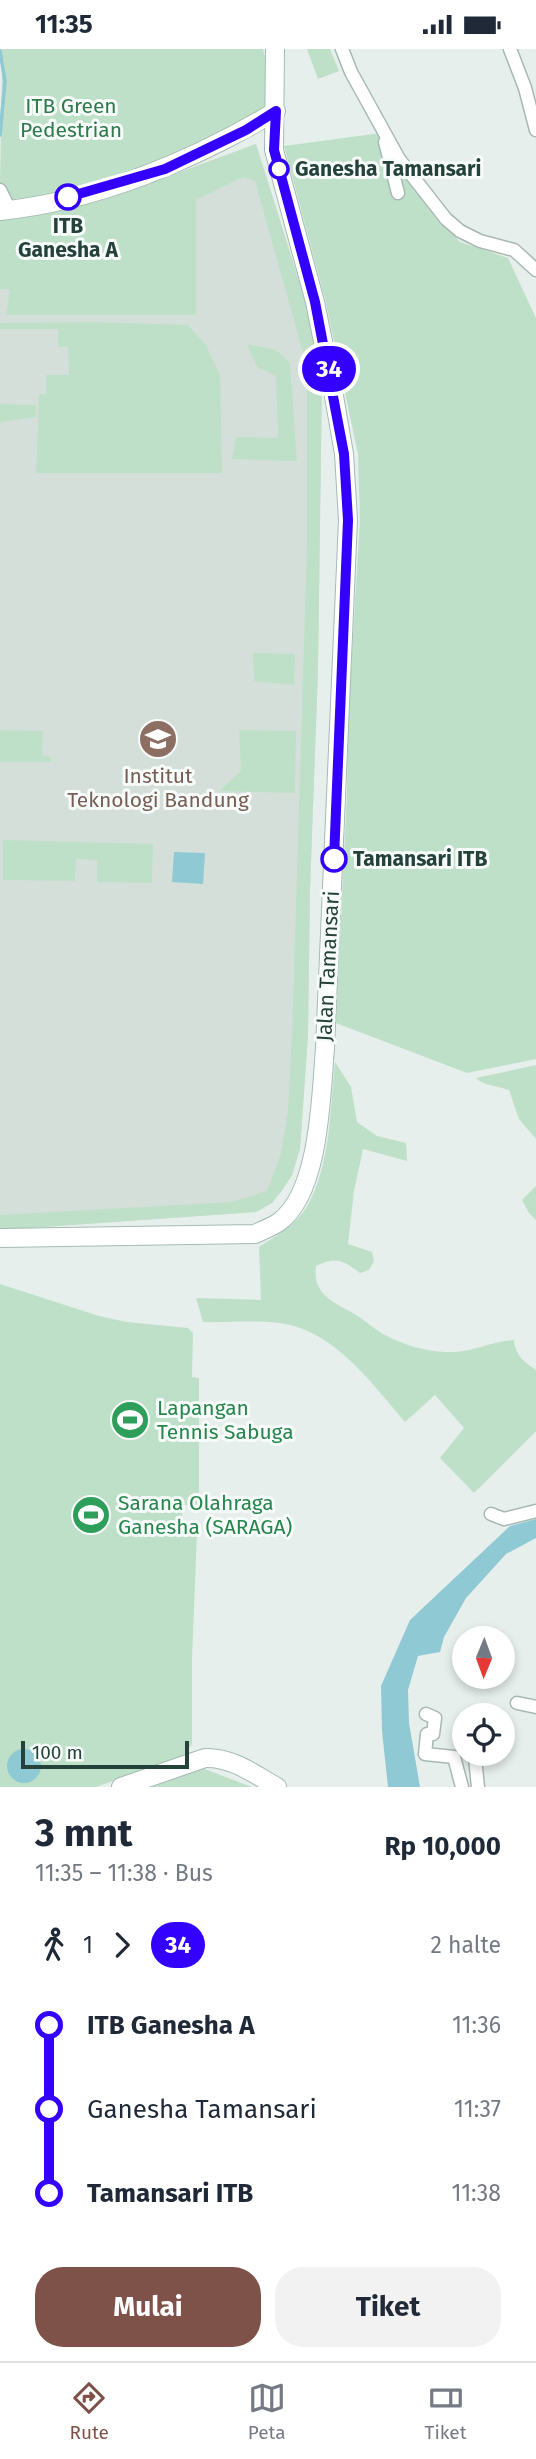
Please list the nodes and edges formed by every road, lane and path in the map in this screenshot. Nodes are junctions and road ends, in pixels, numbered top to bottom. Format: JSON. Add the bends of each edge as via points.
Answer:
{"nodes":[{"id":1,"x":275,"y":49,"type":"edge"},
{"id":2,"x":342,"y":49,"type":"edge"},
{"id":3,"x":510,"y":49,"type":"edge"},
{"id":4,"x":276,"y":111,"type":"junction"},
{"id":5,"x":536,"y":130,"type":"edge"},
{"id":6,"x":385,"y":135,"type":"junction"},
{"id":7,"x":0,"y":190,"type":"edge"},
{"id":8,"x":398,"y":193,"type":"dead end"},
{"id":9,"x":5,"y":211,"type":"edge"},
{"id":10,"x":536,"y":270,"type":"edge"},
{"id":11,"x":0,"y":1238,"type":"edge"},
{"id":12,"x":536,"y":1511,"type":"edge"},
{"id":13,"x":491,"y":1514,"type":"dead end"},
{"id":14,"x":517,"y":1703,"type":"dead end"},
{"id":15,"x":536,"y":1707,"type":"edge"},
{"id":16,"x":426,"y":1714,"type":"dead end"},
{"id":17,"x":476,"y":1766,"type":"edge"},
{"id":18,"x":121,"y":1787,"type":"edge"},
{"id":19,"x":277,"y":1787,"type":"edge"},
{"id":20,"x":462,"y":1787,"type":"edge"},
{"id":21,"x":478,"y":1787,"type":"edge"}],
"edges":[{"from":1,"to":4,"type":"main road","name":"Jalan Tamansari"},
{"from":2,"to":6,"type":"street"},
{"from":3,"to":5,"type":"street"},
{"from":4,"to":9,"type":"main road","via":[[165,169]]},
{"from":4,"to":11,"type":"main road","name":"Jalan Tamansari","via":[[274,150],[315,302],[334,396],[348,520],[325,1045],[320,1122],[311,1165],[293,1208],[279,1222],[255,1234]]},
{"from":6,"to":8,"type":"street"},
{"from":6,"to":10,"type":"street","via":[[452,224],[480,241],[514,250]]},
{"from":7,"to":9,"type":"street"},
{"from":12,"to":13,"type":"street","via":[[504,1519]]},
{"from":14,"to":15,"type":"street"},
{"from":16,"to":20,"type":"street","via":[[435,1718],[433,1734],[426,1734],[425,1754],[454,1756]]},
{"from":17,"to":21,"type":"street"},
{"from":18,"to":19,"type":"main road","via":[[217,1758]]}]}
